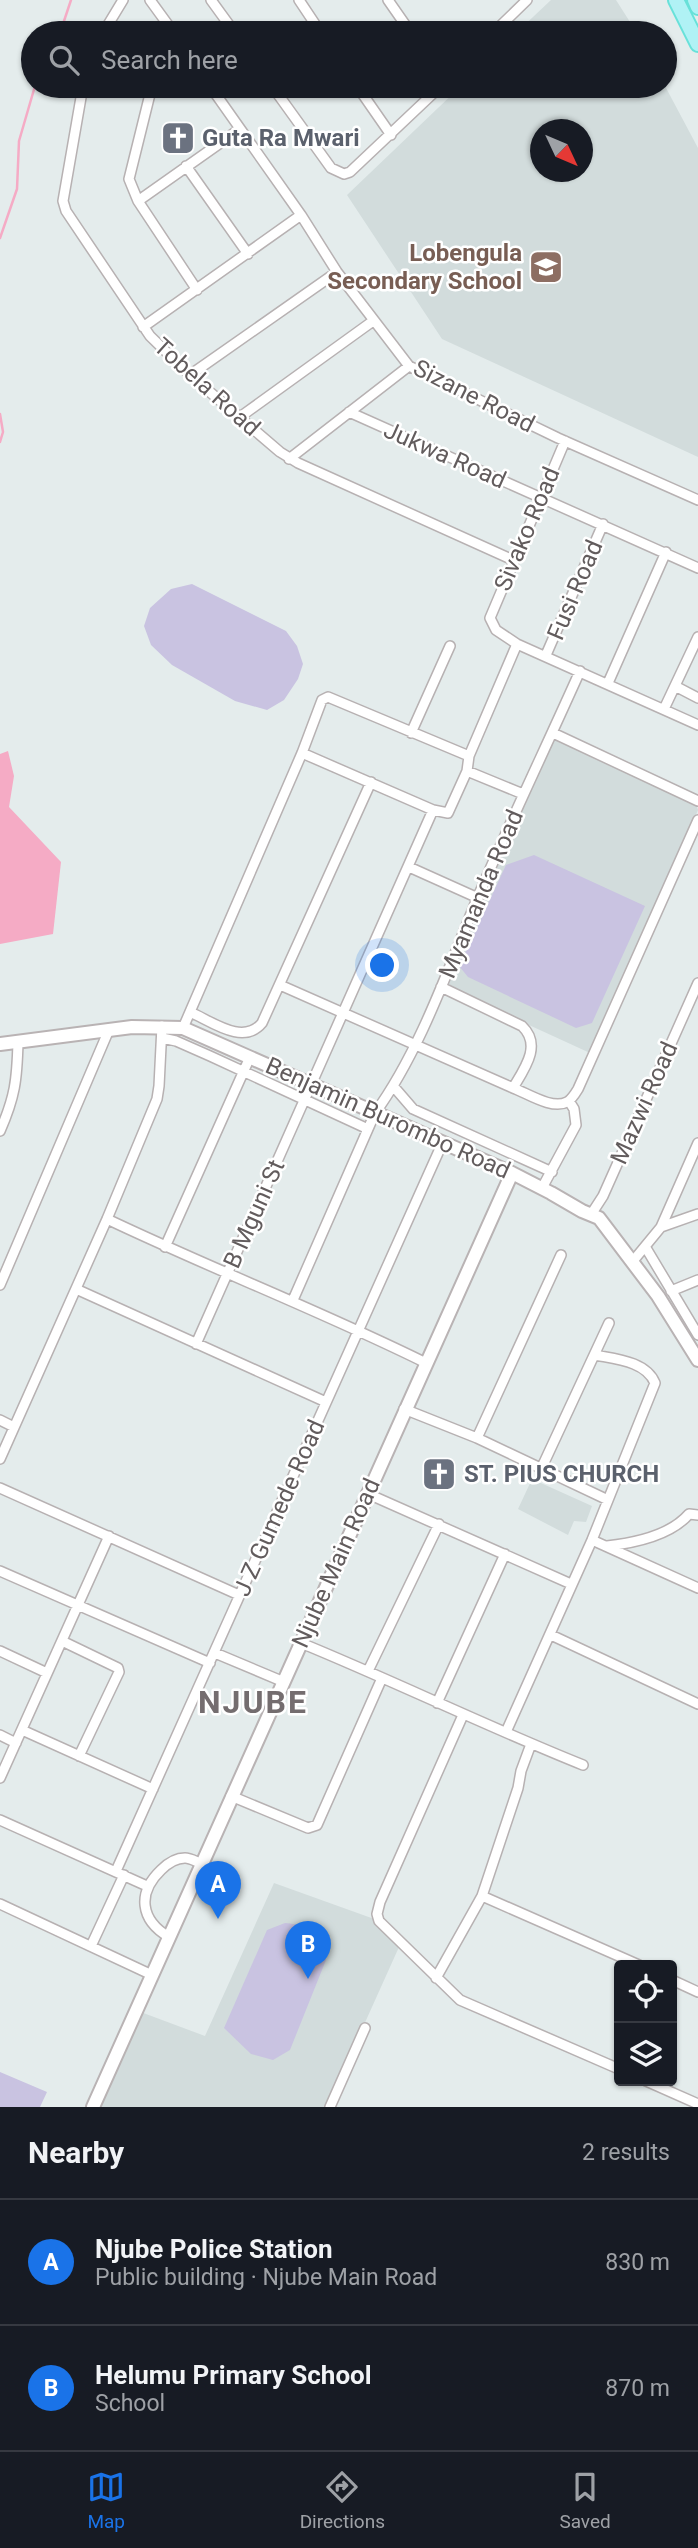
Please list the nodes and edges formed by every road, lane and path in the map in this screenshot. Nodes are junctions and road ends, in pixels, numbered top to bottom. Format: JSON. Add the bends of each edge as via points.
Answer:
{"nodes":[{"id":1,"x":123,"y":0,"type":"edge"},
{"id":2,"x":150,"y":0,"type":"edge"},
{"id":3,"x":211,"y":0,"type":"edge"},
{"id":4,"x":388,"y":0,"type":"edge"},
{"id":5,"x":676,"y":0,"type":"edge"},
{"id":6,"x":695,"y":0,"type":"edge"},
{"id":7,"x":303,"y":1,"type":"edge"},
{"id":8,"x":523,"y":1,"type":"edge"},
{"id":9,"x":698,"y":7,"type":"edge"},
{"id":10,"x":110,"y":21,"type":"edge"},
{"id":11,"x":165,"y":21,"type":"edge"},
{"id":12,"x":226,"y":21,"type":"edge"},
{"id":13,"x":314,"y":21,"type":"edge"},
{"id":14,"x":403,"y":21,"type":"edge"},
{"id":15,"x":505,"y":21,"type":"edge"},
{"id":16,"x":698,"y":44,"type":"edge"},
{"id":17,"x":81,"y":98,"type":"edge"},
{"id":18,"x":149,"y":98,"type":"edge"},
{"id":19,"x":218,"y":98,"type":"edge"},
{"id":20,"x":281,"y":98,"type":"edge"},
{"id":21,"x":365,"y":98,"type":"edge"},
{"id":22,"x":429,"y":98,"type":"edge"},
{"id":23,"x":240,"y":129,"type":"junction"},
{"id":24,"x":391,"y":135,"type":"junction"},
{"id":25,"x":186,"y":166,"type":"junction"},
{"id":26,"x":138,"y":201,"type":"junction"},
{"id":27,"x":301,"y":215,"type":"junction"},
{"id":28,"x":248,"y":254,"type":"junction"},
{"id":29,"x":337,"y":272,"type":"junction"},
{"id":30,"x":197,"y":290,"type":"junction"},
{"id":31,"x":373,"y":321,"type":"junction"},
{"id":32,"x":143,"y":327,"type":"junction"},
{"id":33,"x":410,"y":366,"type":"junction"},
{"id":34,"x":190,"y":375,"type":"junction"},
{"id":35,"x":349,"y":412,"type":"junction"},
{"id":36,"x":240,"y":418,"type":"junction"},
{"id":37,"x":565,"y":441,"type":"junction"},
{"id":38,"x":289,"y":459,"type":"junction"},
{"id":39,"x":540,"y":498,"type":"junction"},
{"id":40,"x":698,"y":500,"type":"edge"},
{"id":41,"x":603,"y":524,"type":"junction"},
{"id":42,"x":666,"y":552,"type":"junction"},
{"id":43,"x":513,"y":560,"type":"junction"},
{"id":44,"x":698,"y":568,"type":"edge"},
{"id":45,"x":698,"y":638,"type":"edge"},
{"id":46,"x":517,"y":644,"type":"junction"},
{"id":47,"x":450,"y":646,"type":"dead end"},
{"id":48,"x":546,"y":656,"type":"junction"},
{"id":49,"x":698,"y":658,"type":"edge"},
{"id":50,"x":688,"y":661,"type":"junction"},
{"id":51,"x":580,"y":671,"type":"junction"},
{"id":52,"x":608,"y":683,"type":"junction"},
{"id":53,"x":676,"y":686,"type":"junction"},
{"id":54,"x":698,"y":698,"type":"edge"},
{"id":55,"x":664,"y":709,"type":"junction"},
{"id":56,"x":698,"y":725,"type":"edge"},
{"id":57,"x":411,"y":733,"type":"junction"},
{"id":58,"x":553,"y":733,"type":"junction"},
{"id":59,"x":302,"y":753,"type":"junction"},
{"id":60,"x":469,"y":756,"type":"junction"},
{"id":61,"x":467,"y":771,"type":"junction"},
{"id":62,"x":371,"y":782,"type":"junction"},
{"id":63,"x":523,"y":794,"type":"junction"},
{"id":64,"x":698,"y":800,"type":"edge"},
{"id":65,"x":433,"y":810,"type":"junction"},
{"id":66,"x":698,"y":820,"type":"edge"},
{"id":67,"x":409,"y":867,"type":"junction"},
{"id":68,"x":478,"y":898,"type":"junction"},
{"id":69,"x":698,"y":983,"type":"edge"},
{"id":70,"x":280,"y":985,"type":"junction"},
{"id":71,"x":441,"y":987,"type":"junction"},
{"id":72,"x":190,"y":1012,"type":"junction"},
{"id":73,"x":343,"y":1014,"type":"junction"},
{"id":74,"x":183,"y":1028,"type":"junction"},
{"id":75,"x":108,"y":1031,"type":"junction"},
{"id":76,"x":162,"y":1032,"type":"junction"},
{"id":77,"x":18,"y":1042,"type":"junction"},
{"id":78,"x":0,"y":1044,"type":"edge"},
{"id":79,"x":413,"y":1045,"type":"junction"},
{"id":80,"x":250,"y":1056,"type":"junction"},
{"id":81,"x":243,"y":1070,"type":"junction"},
{"id":82,"x":312,"y":1084,"type":"junction"},
{"id":83,"x":394,"y":1087,"type":"junction"},
{"id":84,"x":513,"y":1088,"type":"junction"},
{"id":85,"x":305,"y":1099,"type":"junction"},
{"id":86,"x":569,"y":1101,"type":"junction"},
{"id":87,"x":375,"y":1113,"type":"junction"},
{"id":88,"x":368,"y":1129,"type":"junction"},
{"id":89,"x":0,"y":1131,"type":"edge"},
{"id":90,"x":698,"y":1143,"type":"edge"},
{"id":91,"x":442,"y":1144,"type":"junction"},
{"id":92,"x":552,"y":1172,"type":"junction"},
{"id":93,"x":512,"y":1173,"type":"junction"},
{"id":94,"x":542,"y":1188,"type":"junction"},
{"id":95,"x":698,"y":1214,"type":"edge"},
{"id":96,"x":599,"y":1218,"type":"junction"},
{"id":97,"x":107,"y":1219,"type":"junction"},
{"id":98,"x":661,"y":1227,"type":"junction"},
{"id":99,"x":165,"y":1247,"type":"junction"},
{"id":100,"x":646,"y":1248,"type":"junction"},
{"id":101,"x":561,"y":1255,"type":"dead end"},
{"id":102,"x":633,"y":1261,"type":"junction"},
{"id":103,"x":228,"y":1274,"type":"junction"},
{"id":104,"x":1,"y":1279,"type":"edge"},
{"id":105,"x":698,"y":1280,"type":"edge"},
{"id":106,"x":76,"y":1289,"type":"junction"},
{"id":107,"x":671,"y":1291,"type":"junction"},
{"id":108,"x":293,"y":1300,"type":"junction"},
{"id":109,"x":609,"y":1323,"type":"dead end"},
{"id":110,"x":359,"y":1330,"type":"junction"},
{"id":111,"x":698,"y":1335,"type":"edge"},
{"id":112,"x":196,"y":1343,"type":"junction"},
{"id":113,"x":595,"y":1355,"type":"junction"},
{"id":114,"x":698,"y":1360,"type":"edge"},
{"id":115,"x":426,"y":1363,"type":"junction"},
{"id":116,"x":326,"y":1402,"type":"junction"},
{"id":117,"x":404,"y":1409,"type":"junction"},
{"id":118,"x":0,"y":1420,"type":"edge"},
{"id":119,"x":14,"y":1427,"type":"junction"},
{"id":120,"x":477,"y":1438,"type":"junction"},
{"id":121,"x":0,"y":1459,"type":"edge"},
{"id":122,"x":542,"y":1467,"type":"junction"},
{"id":123,"x":0,"y":1488,"type":"edge"},
{"id":124,"x":366,"y":1493,"type":"junction"},
{"id":125,"x":608,"y":1500,"type":"junction"},
{"id":126,"x":698,"y":1515,"type":"edge"},
{"id":127,"x":439,"y":1524,"type":"junction"},
{"id":128,"x":109,"y":1536,"type":"junction"},
{"id":129,"x":592,"y":1540,"type":"junction"},
{"id":130,"x":605,"y":1546,"type":"junction"},
{"id":131,"x":505,"y":1554,"type":"junction"},
{"id":132,"x":0,"y":1571,"type":"edge"},
{"id":133,"x":571,"y":1584,"type":"junction"},
{"id":134,"x":698,"y":1588,"type":"edge"},
{"id":135,"x":239,"y":1595,"type":"junction"},
{"id":136,"x":78,"y":1606,"type":"junction"},
{"id":137,"x":551,"y":1635,"type":"junction"},
{"id":138,"x":62,"y":1641,"type":"junction"},
{"id":139,"x":301,"y":1643,"type":"junction"},
{"id":140,"x":0,"y":1651,"type":"edge"},
{"id":141,"x":215,"y":1653,"type":"junction"},
{"id":142,"x":211,"y":1663,"type":"junction"},
{"id":143,"x":368,"y":1671,"type":"junction"},
{"id":144,"x":47,"y":1673,"type":"junction"},
{"id":145,"x":382,"y":1678,"type":"junction"},
{"id":146,"x":284,"y":1682,"type":"junction"},
{"id":147,"x":437,"y":1703,"type":"junction"},
{"id":148,"x":698,"y":1704,"type":"edge"},
{"id":149,"x":463,"y":1715,"type":"junction"},
{"id":150,"x":23,"y":1730,"type":"junction"},
{"id":151,"x":506,"y":1732,"type":"junction"},
{"id":152,"x":0,"y":1735,"type":"edge"},
{"id":153,"x":16,"y":1743,"type":"junction"},
{"id":154,"x":530,"y":1744,"type":"junction"},
{"id":155,"x":79,"y":1756,"type":"junction"},
{"id":156,"x":583,"y":1765,"type":"dead end"},
{"id":157,"x":0,"y":1778,"type":"edge"},
{"id":158,"x":153,"y":1789,"type":"junction"},
{"id":159,"x":231,"y":1796,"type":"junction"},
{"id":160,"x":0,"y":1820,"type":"edge"},
{"id":161,"x":200,"y":1863,"type":"junction"},
{"id":162,"x":120,"y":1873,"type":"junction"},
{"id":163,"x":147,"y":1886,"type":"junction"},
{"id":164,"x":481,"y":1896,"type":"junction"},
{"id":165,"x":0,"y":1904,"type":"edge"},
{"id":166,"x":169,"y":1937,"type":"junction"},
{"id":167,"x":91,"y":1946,"type":"junction"},
{"id":168,"x":628,"y":1960,"type":"edge"},
{"id":169,"x":152,"y":1975,"type":"junction"},
{"id":170,"x":436,"y":1978,"type":"junction"},
{"id":171,"x":677,"y":1982,"type":"edge"},
{"id":172,"x":698,"y":1992,"type":"edge"},
{"id":173,"x":365,"y":2028,"type":"dead end"},
{"id":174,"x":614,"y":2067,"type":"edge"},
{"id":175,"x":657,"y":2086,"type":"edge"},
{"id":176,"x":698,"y":2104,"type":"edge"},
{"id":177,"x":93,"y":2107,"type":"edge"},
{"id":178,"x":330,"y":2107,"type":"edge"}],
"edges":[{"from":1,"to":10,"type":"street"},
{"from":2,"to":11,"type":"street"},
{"from":3,"to":12,"type":"street"},
{"from":4,"to":14,"type":"street"},
{"from":5,"to":16,"type":"main road"},
{"from":6,"to":9,"type":"main road"},
{"from":7,"to":13,"type":"street"},
{"from":8,"to":15,"type":"street"},
{"from":17,"to":32,"type":"street","name":"Tobela Road","via":[[63,201]]},
{"from":18,"to":26,"type":"street","via":[[129,179]]},
{"from":19,"to":23,"type":"street","name":"Sizane Road"},
{"from":20,"to":24,"type":"street","via":[[337,172],[350,172]]},
{"from":21,"to":24,"type":"street"},
{"from":22,"to":24,"type":"street"},
{"from":23,"to":25,"type":"street"},
{"from":23,"to":27,"type":"street","name":"Sizane Road"},
{"from":25,"to":26,"type":"street"},
{"from":25,"to":28,"type":"street"},
{"from":26,"to":30,"type":"street"},
{"from":27,"to":28,"type":"street"},
{"from":27,"to":29,"type":"street","name":"Sizane Road"},
{"from":28,"to":30,"type":"street"},
{"from":29,"to":31,"type":"street","name":"Sizane Road"},
{"from":29,"to":34,"type":"street"},
{"from":30,"to":32,"type":"street"},
{"from":31,"to":33,"type":"street","name":"Sizane Road"},
{"from":31,"to":36,"type":"street"},
{"from":32,"to":34,"type":"street","name":"Tobela Road"},
{"from":33,"to":35,"type":"street"},
{"from":33,"to":37,"type":"street","name":"Sizane Road"},
{"from":34,"to":36,"type":"street","name":"Tobela Road"},
{"from":35,"to":38,"type":"street"},
{"from":35,"to":39,"type":"street","name":"Jukwa Road"},
{"from":36,"to":38,"type":"street","name":"Tobela Road"},
{"from":37,"to":39,"type":"street","name":"Sivako Road"},
{"from":37,"to":40,"type":"street","name":"Sizane Road"},
{"from":38,"to":43,"type":"street","name":"Tobela Road"},
{"from":39,"to":41,"type":"street","name":"Jukwa Road"},
{"from":39,"to":43,"type":"street","name":"Sivako Road"},
{"from":41,"to":42,"type":"street","name":"Jukwa Road"},
{"from":41,"to":48,"type":"street","name":"Fusi Road"},
{"from":42,"to":44,"type":"street","name":"Jukwa Road"},
{"from":42,"to":52,"type":"street"},
{"from":43,"to":46,"type":"street","name":"Sivako Road","via":[[490,618],[496,630]]},
{"from":45,"to":50,"type":"street"},
{"from":46,"to":48,"type":"street"},
{"from":46,"to":60,"type":"street"},
{"from":47,"to":57,"type":"street"},
{"from":48,"to":51,"type":"street"},
{"from":49,"to":50,"type":"street"},
{"from":50,"to":53,"type":"street"},
{"from":51,"to":52,"type":"street"},
{"from":51,"to":58,"type":"street","name":"Myamanda Road"},
{"from":52,"to":55,"type":"street"},
{"from":53,"to":54,"type":"street"},
{"from":53,"to":55,"type":"street"},
{"from":55,"to":56,"type":"street"},
{"from":57,"to":59,"type":"street","via":[[325,698]]},
{"from":57,"to":60,"type":"street"},
{"from":58,"to":63,"type":"street","name":"Myamanda Road"},
{"from":58,"to":64,"type":"street"},
{"from":59,"to":62,"type":"street"},
{"from":59,"to":72,"type":"street"},
{"from":60,"to":61,"type":"street"},
{"from":61,"to":63,"type":"street"},
{"from":61,"to":65,"type":"street","via":[[448,813]]},
{"from":62,"to":65,"type":"street"},
{"from":62,"to":70,"type":"street"},
{"from":63,"to":68,"type":"street","name":"Myamanda Road"},
{"from":65,"to":67,"type":"street","name":"B Mguni St"},
{"from":66,"to":86,"type":"street","via":[[578,1090]]},
{"from":67,"to":68,"type":"street"},
{"from":67,"to":73,"type":"street","name":"B Mguni St"},
{"from":68,"to":71,"type":"street","name":"Myamanda Road"},
{"from":69,"to":96,"type":"street","name":"Mazwi Road","via":[[592,1213]]},
{"from":70,"to":72,"type":"street","via":[[258,1029],[246,1034]]},
{"from":70,"to":73,"type":"street"},
{"from":71,"to":79,"type":"street","name":"Myamanda Road"},
{"from":71,"to":84,"type":"street","via":[[528,1032],[533,1047]]},
{"from":72,"to":74,"type":"street"},
{"from":73,"to":79,"type":"street"},
{"from":73,"to":82,"type":"street","name":"B Mguni St"},
{"from":74,"to":76,"type":"street","name":"Benjamin Burombo Road"},
{"from":74,"to":80,"type":"street","name":"Benjamin Burombo Road"},
{"from":75,"to":76,"type":"street","name":"Benjamin Burombo Road","via":[[132,1027]]},
{"from":75,"to":77,"type":"street","name":"Benjamin Burombo Road"},
{"from":75,"to":104,"type":"street"},
{"from":76,"to":81,"type":"street"},
{"from":76,"to":97,"type":"street","via":[[159,1093]]},
{"from":77,"to":78,"type":"street","name":"Benjamin Burombo Road"},
{"from":77,"to":89,"type":"street","via":[[13,1102]]},
{"from":79,"to":83,"type":"street","name":"Myamanda Road"},
{"from":79,"to":84,"type":"street"},
{"from":80,"to":81,"type":"street"},
{"from":80,"to":82,"type":"street","name":"Benjamin Burombo Road"},
{"from":81,"to":85,"type":"street"},
{"from":81,"to":99,"type":"street"},
{"from":82,"to":85,"type":"street","name":"B Mguni St"},
{"from":82,"to":87,"type":"street","name":"Benjamin Burombo Road"},
{"from":83,"to":87,"type":"street","name":"Myamanda Road"},
{"from":83,"to":92,"type":"street","via":[[413,1109]]},
{"from":84,"to":86,"type":"street","via":[[552,1104]]},
{"from":85,"to":88,"type":"street"},
{"from":85,"to":103,"type":"street","name":"B Mguni St"},
{"from":86,"to":92,"type":"street","via":[[576,1125]]},
{"from":87,"to":88,"type":"street","name":"Myamanda Road"},
{"from":87,"to":91,"type":"street","name":"Benjamin Burombo Road"},
{"from":88,"to":108,"type":"street","name":"Myamanda Road"},
{"from":90,"to":98,"type":"street"},
{"from":91,"to":93,"type":"street","name":"Benjamin Burombo Road"},
{"from":91,"to":110,"type":"street","name":"J Z Gumede Road"},
{"from":92,"to":94,"type":"street"},
{"from":93,"to":94,"type":"street","name":"Benjamin Burombo Road"},
{"from":93,"to":115,"type":"street","name":"Njube Main Road"},
{"from":94,"to":96,"type":"street","name":"Benjamin Burombo Road"},
{"from":95,"to":98,"type":"street"},
{"from":96,"to":102,"type":"street","name":"Benjamin Burombo Road"},
{"from":97,"to":99,"type":"street"},
{"from":97,"to":106,"type":"street"},
{"from":98,"to":100,"type":"street"},
{"from":99,"to":103,"type":"street"},
{"from":100,"to":102,"type":"street"},
{"from":100,"to":107,"type":"street"},
{"from":101,"to":120,"type":"street"},
{"from":102,"to":114,"type":"street","name":"Benjamin Burombo Road"},
{"from":103,"to":108,"type":"street"},
{"from":103,"to":112,"type":"street","name":"B Mguni St"},
{"from":105,"to":107,"type":"street"},
{"from":106,"to":112,"type":"street"},
{"from":106,"to":119,"type":"street"},
{"from":107,"to":111,"type":"street"},
{"from":108,"to":110,"type":"street"},
{"from":109,"to":113,"type":"street"},
{"from":110,"to":115,"type":"street"},
{"from":110,"to":116,"type":"street","name":"J Z Gumede Road"},
{"from":112,"to":116,"type":"street"},
{"from":113,"to":122,"type":"street"},
{"from":113,"to":125,"type":"street","via":[[636,1365],[655,1383]]},
{"from":115,"to":117,"type":"street","name":"Njube Main Road"},
{"from":116,"to":135,"type":"street","name":"J Z Gumede Road"},
{"from":117,"to":120,"type":"street"},
{"from":117,"to":124,"type":"street","name":"Njube Main Road"},
{"from":118,"to":119,"type":"street"},
{"from":119,"to":121,"type":"street"},
{"from":120,"to":122,"type":"street"},
{"from":122,"to":125,"type":"street"},
{"from":123,"to":128,"type":"street"},
{"from":124,"to":127,"type":"street"},
{"from":124,"to":139,"type":"street","name":"Njube Main Road"},
{"from":125,"to":129,"type":"street"},
{"from":126,"to":130,"type":"street","via":[[690,1514],[682,1522],[636,1541]]},
{"from":127,"to":131,"type":"street"},
{"from":127,"to":143,"type":"street"},
{"from":128,"to":135,"type":"street"},
{"from":128,"to":136,"type":"street"},
{"from":129,"to":130,"type":"street"},
{"from":129,"to":133,"type":"street"},
{"from":130,"to":134,"type":"street"},
{"from":131,"to":133,"type":"street"},
{"from":131,"to":147,"type":"street"},
{"from":132,"to":136,"type":"street"},
{"from":133,"to":137,"type":"street"},
{"from":135,"to":141,"type":"street","name":"J Z Gumede Road"},
{"from":136,"to":138,"type":"street"},
{"from":136,"to":142,"type":"street"},
{"from":137,"to":148,"type":"street"},
{"from":137,"to":151,"type":"street"},
{"from":138,"to":144,"type":"street"},
{"from":138,"to":155,"type":"street","via":[[119,1672]]},
{"from":139,"to":143,"type":"street"},
{"from":139,"to":146,"type":"street","name":"Njube Main Road"},
{"from":140,"to":144,"type":"street"},
{"from":141,"to":142,"type":"street","name":"J Z Gumede Road"},
{"from":141,"to":146,"type":"street"},
{"from":142,"to":158,"type":"street","name":"J Z Gumede Road"},
{"from":143,"to":145,"type":"street"},
{"from":144,"to":150,"type":"street"},
{"from":145,"to":147,"type":"street"},
{"from":145,"to":159,"type":"street","via":[[317,1825],[308,1828]]},
{"from":146,"to":159,"type":"street","name":"Njube Main Road"},
{"from":147,"to":149,"type":"street"},
{"from":149,"to":151,"type":"street"},
{"from":149,"to":170,"type":"street","via":[[377,1914],[383,1927]]},
{"from":150,"to":153,"type":"street"},
{"from":150,"to":155,"type":"street"},
{"from":151,"to":154,"type":"street"},
{"from":152,"to":153,"type":"street"},
{"from":153,"to":157,"type":"street"},
{"from":154,"to":156,"type":"street"},
{"from":154,"to":164,"type":"street"},
{"from":155,"to":158,"type":"street"},
{"from":158,"to":162,"type":"street","name":"J Z Gumede Road"},
{"from":159,"to":161,"type":"street","name":"Njube Main Road"},
{"from":160,"to":162,"type":"street"},
{"from":161,"to":163,"type":"street","via":[[177,1859],[165,1865]]},
{"from":161,"to":166,"type":"street","name":"Njube Main Road"},
{"from":162,"to":163,"type":"street"},
{"from":162,"to":167,"type":"street","name":"J Z Gumede Road"},
{"from":163,"to":166,"type":"street","via":[[145,1912]]},
{"from":164,"to":168,"type":"street"},
{"from":164,"to":170,"type":"street"},
{"from":165,"to":167,"type":"street"},
{"from":166,"to":169,"type":"street","name":"Njube Main Road"},
{"from":167,"to":169,"type":"street"},
{"from":169,"to":177,"type":"street","name":"Njube Main Road"},
{"from":170,"to":174,"type":"street","via":[[460,2000]]},
{"from":171,"to":172,"type":"street"},
{"from":173,"to":178,"type":"street"},
{"from":175,"to":176,"type":"street"}]}
